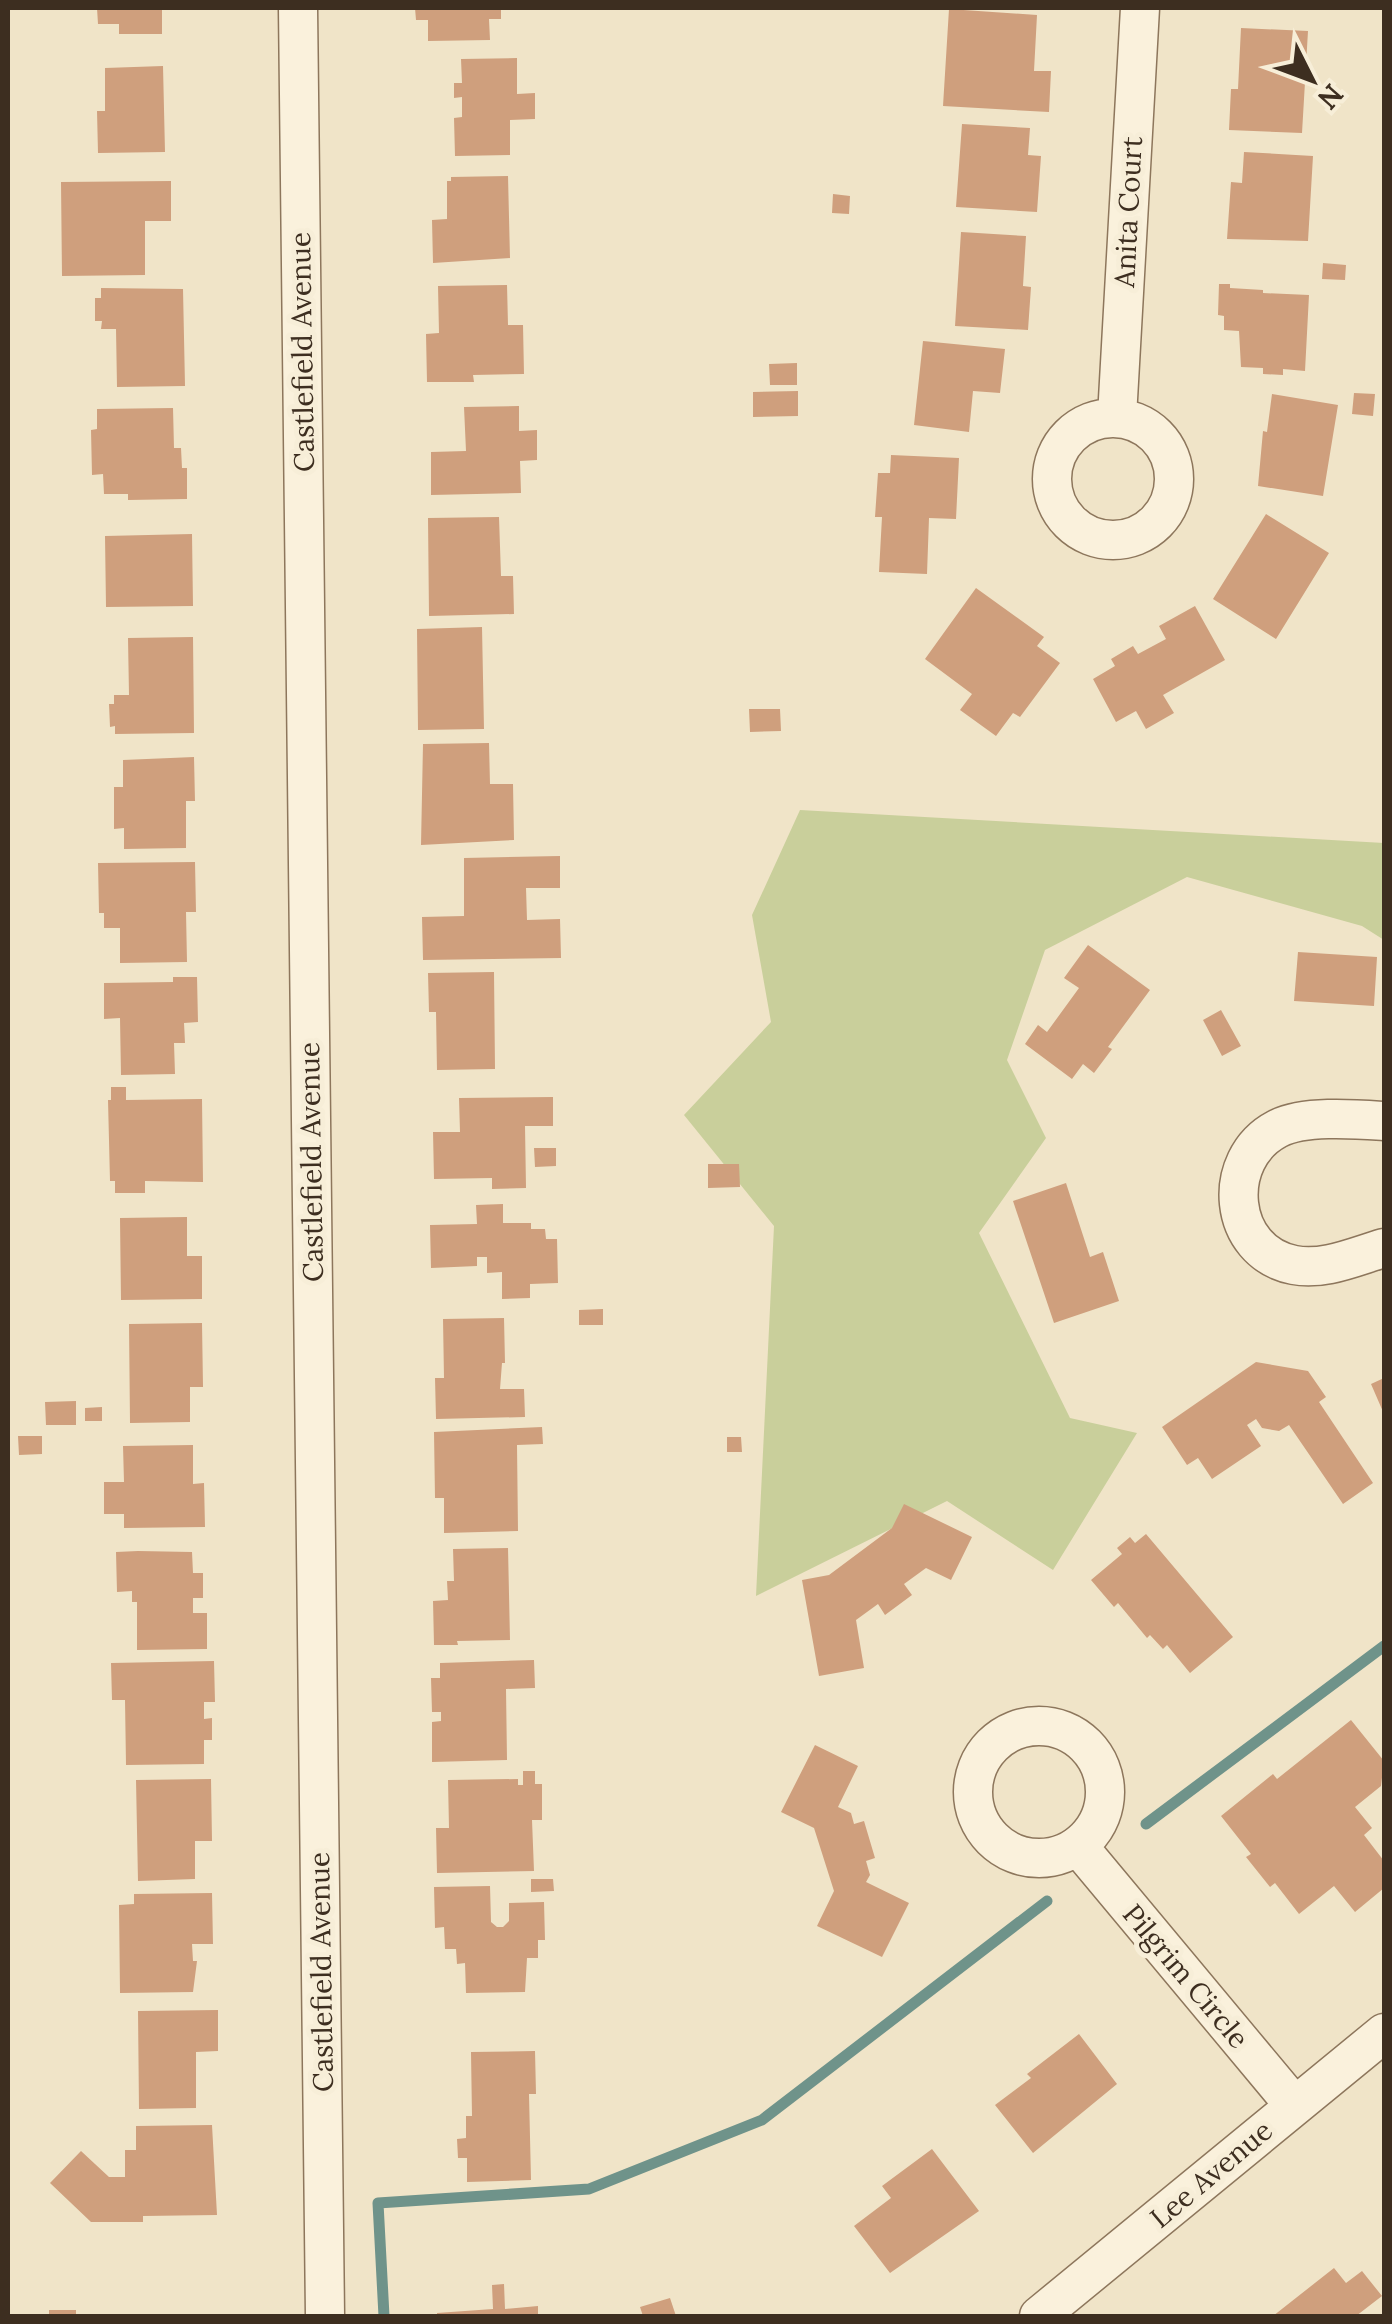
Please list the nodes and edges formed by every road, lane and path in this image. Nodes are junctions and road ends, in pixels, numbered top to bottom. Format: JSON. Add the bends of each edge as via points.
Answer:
{"nodes":[{"id":1,"x":298,"y":8,"type":"edge"},
{"id":2,"x":1140,"y":8,"type":"edge"},
{"id":3,"x":1117,"y":417,"type":"dead end"},
{"id":4,"x":1384,"y":1121,"type":"edge"},
{"id":5,"x":1384,"y":1248,"type":"edge"},
{"id":6,"x":1078,"y":1846,"type":"dead end"},
{"id":7,"x":1384,"y":2033,"type":"edge"},
{"id":8,"x":1294,"y":2105,"type":"junction"},
{"id":9,"x":324,"y":2316,"type":"edge"},
{"id":10,"x":1039,"y":2316,"type":"edge"}],
"edges":[{"from":1,"to":9,"type":"street","name":"Castlefield Avenue"},
{"from":2,"to":3,"type":"street","name":"Anita Court"},
{"from":4,"to":5,"type":"street","via":[[1287,1124],[1248,1154],[1237,1189],[1245,1229],[1284,1262],[1314,1267]]},
{"from":6,"to":8,"type":"street","name":"Pilgrim Circle"},
{"from":7,"to":8,"type":"street","name":"Lee Avenue"},
{"from":8,"to":10,"type":"street","name":"Lee Avenue"}]}
